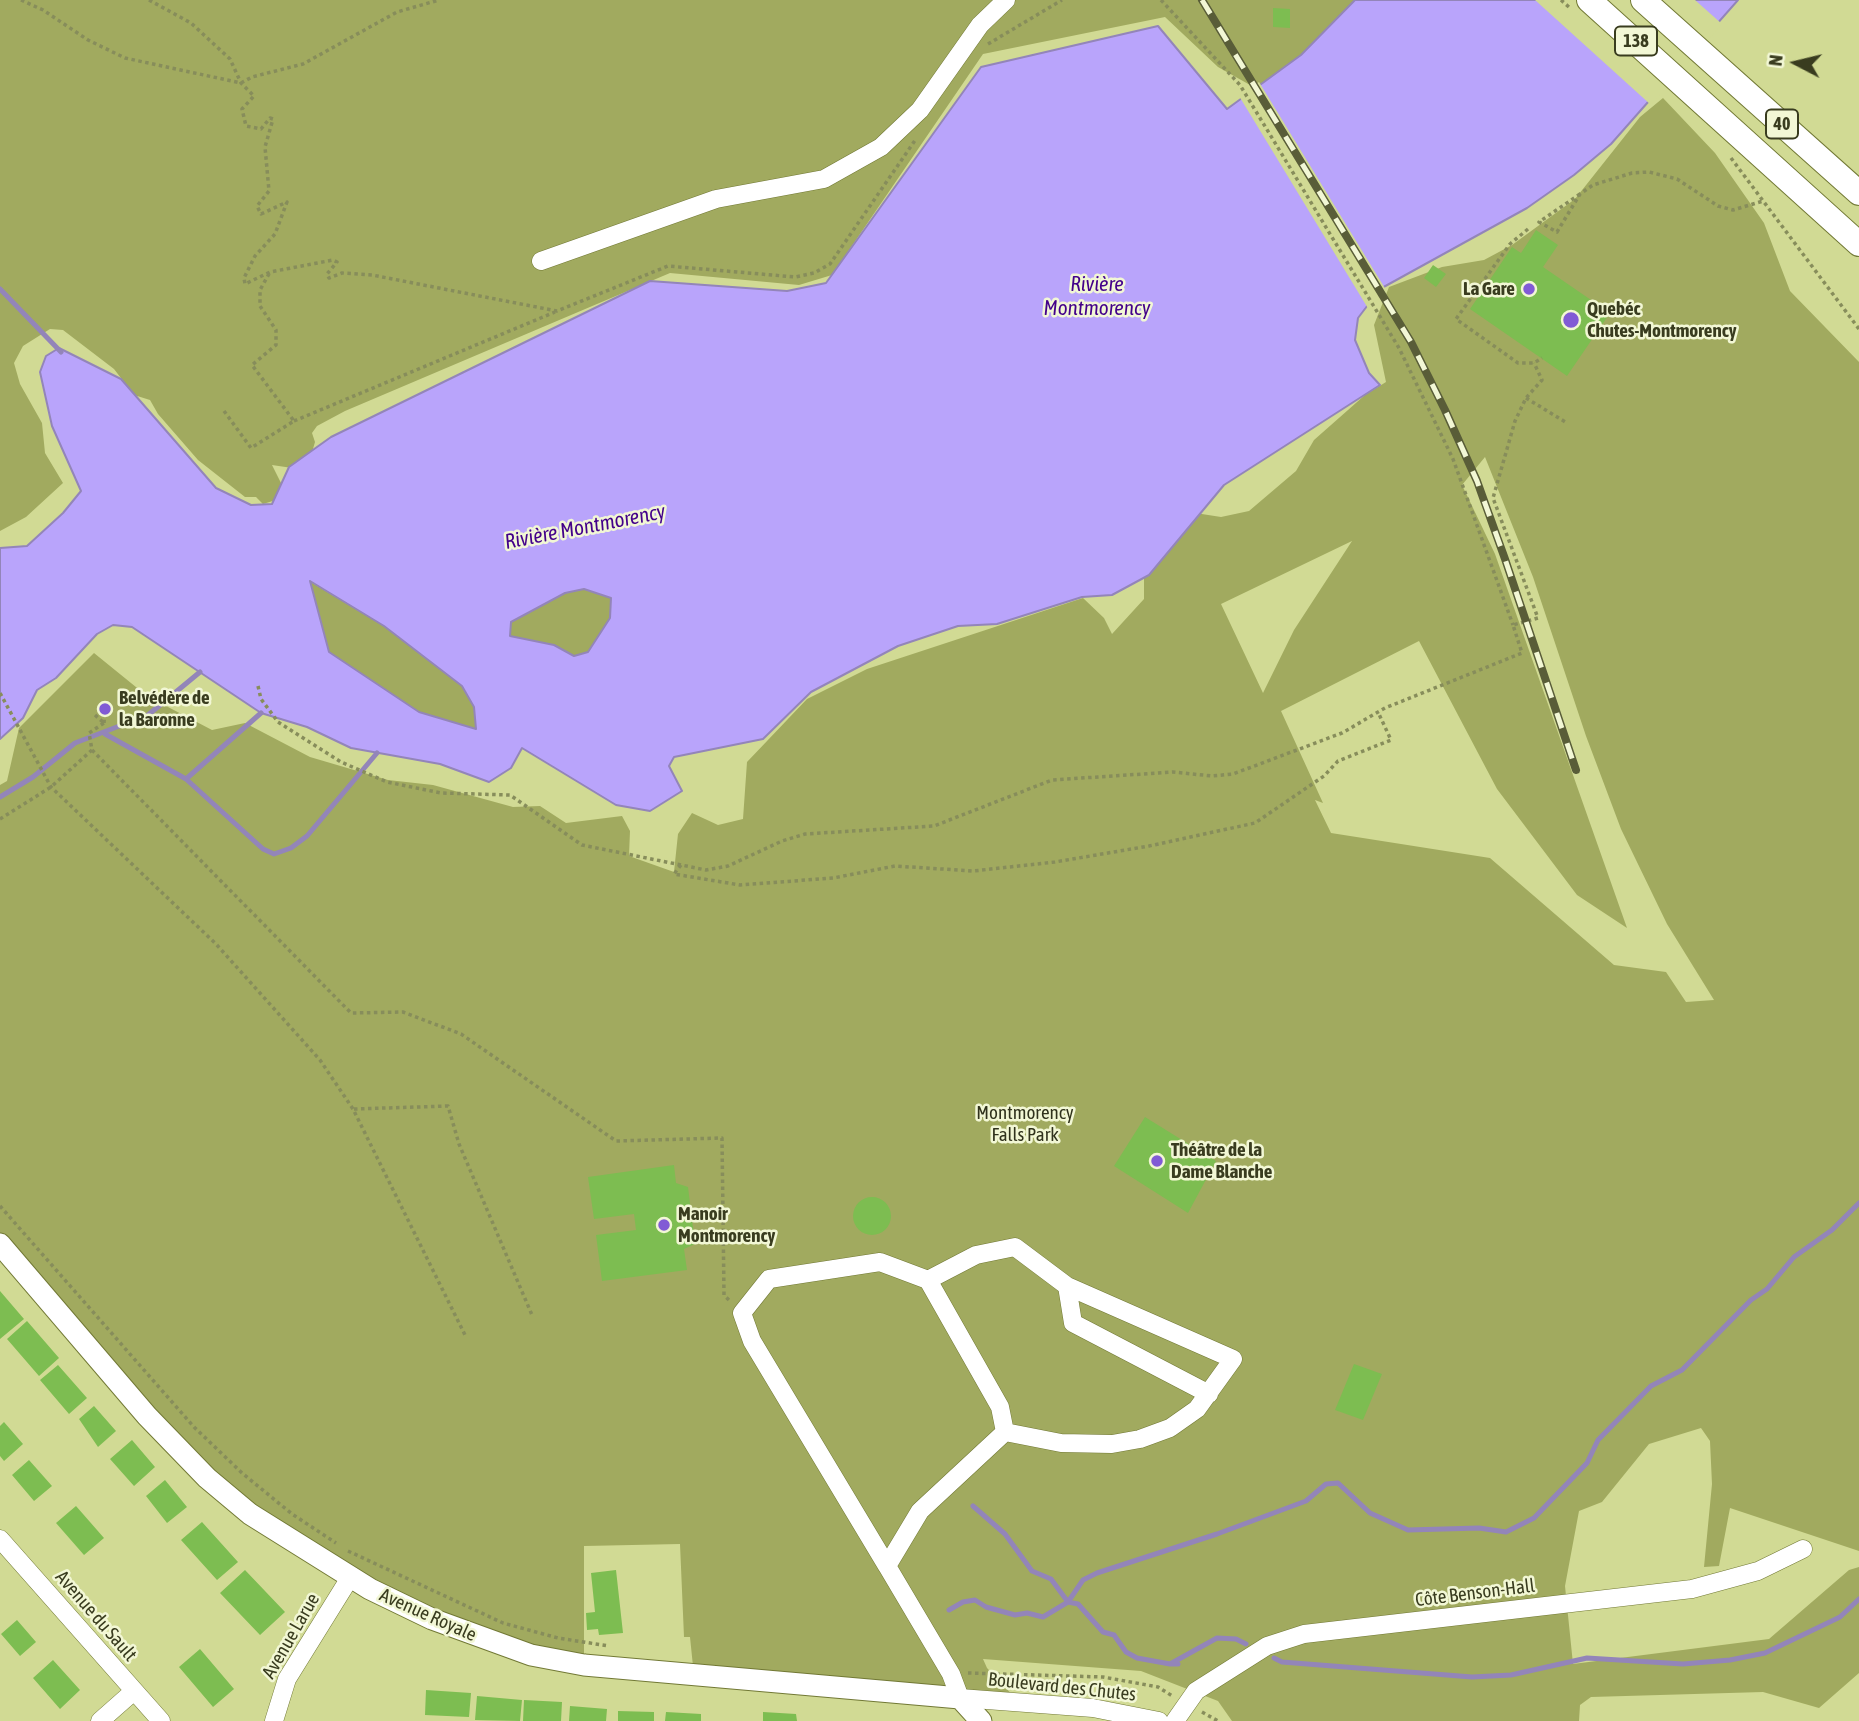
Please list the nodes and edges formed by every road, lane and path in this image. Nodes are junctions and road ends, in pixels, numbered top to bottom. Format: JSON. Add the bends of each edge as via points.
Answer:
{"nodes":[{"id":1,"x":21,"y":0,"type":"edge"},
{"id":2,"x":149,"y":0,"type":"edge"},
{"id":3,"x":439,"y":0,"type":"edge"},
{"id":4,"x":1006,"y":0,"type":"edge"},
{"id":5,"x":1062,"y":0,"type":"edge"},
{"id":6,"x":1161,"y":0,"type":"edge"},
{"id":7,"x":1589,"y":0,"type":"edge"},
{"id":8,"x":1643,"y":0,"type":"edge"},
{"id":9,"x":985,"y":46,"type":"dead end"},
{"id":10,"x":1704,"y":55,"type":"junction"},
{"id":11,"x":241,"y":83,"type":"junction"},
{"id":12,"x":922,"y":131,"type":"dead end"},
{"id":13,"x":1754,"y":150,"type":"junction"},
{"id":14,"x":1728,"y":155,"type":"dead end"},
{"id":15,"x":1859,"y":171,"type":"edge"},
{"id":16,"x":1859,"y":193,"type":"edge"},
{"id":17,"x":1580,"y":194,"type":"junction"},
{"id":18,"x":1763,"y":201,"type":"junction"},
{"id":19,"x":1528,"y":229,"type":"dead end"},
{"id":20,"x":1859,"y":244,"type":"edge"},
{"id":21,"x":541,"y":261,"type":"dead end"},
{"id":22,"x":1859,"y":264,"type":"edge"},
{"id":23,"x":270,"y":272,"type":"junction"},
{"id":24,"x":557,"y":311,"type":"junction"},
{"id":25,"x":1859,"y":329,"type":"edge"},
{"id":26,"x":1542,"y":358,"type":"dead end"},
{"id":27,"x":1534,"y":363,"type":"junction"},
{"id":28,"x":1526,"y":397,"type":"junction"},
{"id":29,"x":223,"y":411,"type":"dead end"},
{"id":30,"x":294,"y":421,"type":"junction"},
{"id":31,"x":1567,"y":423,"type":"dead end"},
{"id":32,"x":1513,"y":625,"type":"junction"},
{"id":33,"x":258,"y":686,"type":"dead end"},
{"id":34,"x":0,"y":693,"type":"edge"},
{"id":35,"x":105,"y":709,"type":"dead end"},
{"id":36,"x":1378,"y":712,"type":"junction"},
{"id":37,"x":95,"y":715,"type":"dead end"},
{"id":38,"x":104,"y":723,"type":"junction"},
{"id":39,"x":92,"y":750,"type":"junction"},
{"id":40,"x":51,"y":787,"type":"junction"},
{"id":41,"x":0,"y":819,"type":"edge"},
{"id":42,"x":681,"y":865,"type":"junction"},
{"id":43,"x":353,"y":1109,"type":"junction"},
{"id":44,"x":0,"y":1206,"type":"edge"},
{"id":45,"x":0,"y":1244,"type":"edge"},
{"id":46,"x":928,"y":1280,"type":"junction"},
{"id":47,"x":1067,"y":1286,"type":"junction"},
{"id":48,"x":742,"y":1313,"type":"junction"},
{"id":49,"x":532,"y":1315,"type":"dead end"},
{"id":50,"x":466,"y":1337,"type":"dead end"},
{"id":51,"x":1209,"y":1394,"type":"junction"},
{"id":52,"x":1005,"y":1432,"type":"junction"},
{"id":53,"x":1803,"y":1549,"type":"dead end"},
{"id":54,"x":3,"y":1550,"type":"edge"},
{"id":55,"x":887,"y":1566,"type":"junction"},
{"id":56,"x":351,"y":1576,"type":"junction"},
{"id":57,"x":612,"y":1647,"type":"dead end"},
{"id":58,"x":951,"y":1674,"type":"junction"},
{"id":59,"x":134,"y":1691,"type":"junction"},
{"id":60,"x":960,"y":1698,"type":"junction"},
{"id":61,"x":1185,"y":1703,"type":"junction"},
{"id":62,"x":100,"y":1721,"type":"edge"},
{"id":63,"x":161,"y":1721,"type":"edge"},
{"id":64,"x":274,"y":1721,"type":"edge"},
{"id":65,"x":981,"y":1721,"type":"edge"},
{"id":66,"x":1159,"y":1721,"type":"edge"},
{"id":67,"x":1175,"y":1721,"type":"edge"},
{"id":68,"x":1218,"y":1721,"type":"edge"}],
"edges":[{"from":1,"to":11,"type":"path","via":[[125,58]]},
{"from":2,"to":11,"type":"path","via":[[191,23],[230,59]]},
{"from":3,"to":11,"type":"path","via":[[397,12],[303,64]]},
{"from":4,"to":21,"type":"street","via":[[980,25],[920,110],[870,154],[824,179],[716,199]]},
{"from":5,"to":9,"type":"path"},
{"from":6,"to":32,"type":"path","via":[[1240,85],[1394,339],[1453,459]]},
{"from":7,"to":13,"type":"highway","number":"138"},
{"from":8,"to":10,"type":"highway","number":"138"},
{"from":10,"to":15,"type":"highway","via":[[1763,94]]},
{"from":10,"to":16,"type":"highway","number":"40"},
{"from":11,"to":23,"type":"path","via":[[254,96],[242,109],[246,126],[261,128],[274,119],[265,147],[269,191],[257,206],[261,214],[287,202],[275,234],[255,256],[245,284]]},
{"from":12,"to":24,"type":"path","via":[[830,264],[814,273],[795,277],[667,265]]},
{"from":13,"to":20,"type":"highway","number":"40"},
{"from":13,"to":22,"type":"highway"},
{"from":14,"to":18,"type":"path"},
{"from":17,"to":17,"type":"path","via":[[1557,232],[1539,222]]},
{"from":17,"to":18,"type":"path","via":[[1620,175],[1649,172],[1677,179],[1718,206],[1733,210]]},
{"from":18,"to":25,"type":"path"},
{"from":19,"to":27,"type":"path","via":[[1510,243],[1456,319],[1518,363]]},
{"from":23,"to":24,"type":"path","via":[[333,260],[337,262],[327,274],[329,278],[342,273],[372,275]]},
{"from":23,"to":30,"type":"path","via":[[260,290],[260,306],[276,330],[276,345],[252,365]]},
{"from":24,"to":30,"type":"path"},
{"from":26,"to":27,"type":"path"},
{"from":27,"to":28,"type":"path","via":[[1542,380]]},
{"from":28,"to":31,"type":"path"},
{"from":28,"to":32,"type":"path","via":[[1493,498],[1538,618]]},
{"from":29,"to":30,"type":"path","via":[[251,448]]},
{"from":32,"to":36,"type":"path","via":[[1522,653]]},
{"from":33,"to":42,"type":"path","via":[[261,699],[278,722],[341,762],[387,782],[441,793],[510,795],[582,845]]},
{"from":34,"to":40,"type":"path"},
{"from":35,"to":38,"type":"path"},
{"from":36,"to":42,"type":"path","via":[[1342,733],[1233,774],[1173,772],[1052,780],[934,826],[805,834],[728,866],[706,870]]},
{"from":36,"to":42,"type":"path","via":[[1391,740],[1338,761],[1324,776],[1255,823],[1055,862],[973,871],[895,866],[833,878],[740,885],[674,874]]},
{"from":37,"to":38,"type":"path"},
{"from":38,"to":39,"type":"path","via":[[89,733]]},
{"from":39,"to":40,"type":"path"},
{"from":39,"to":48,"type":"path","via":[[351,1013],[403,1012],[461,1034],[616,1141],[723,1138],[724,1295]]},
{"from":40,"to":41,"type":"path"},
{"from":40,"to":43,"type":"path","via":[[216,944],[320,1060]]},
{"from":43,"to":49,"type":"path","via":[[448,1106],[459,1144]]},
{"from":43,"to":50,"type":"path"},
{"from":44,"to":57,"type":"path","via":[[194,1427],[292,1514],[388,1572],[503,1623]]},
{"from":45,"to":56,"type":"main road","name":"Avenue Royale","via":[[206,1478],[250,1514]]},
{"from":46,"to":47,"type":"street","via":[[976,1255],[1015,1247]]},
{"from":46,"to":48,"type":"street","via":[[880,1262],[769,1279]]},
{"from":46,"to":52,"type":"street","via":[[1000,1407]]},
{"from":47,"to":51,"type":"street","via":[[1073,1323]]},
{"from":47,"to":51,"type":"street","via":[[1233,1359]]},
{"from":48,"to":55,"type":"street","via":[[752,1341]]},
{"from":51,"to":52,"type":"street","via":[[1170,1428],[1131,1441],[1061,1443]]},
{"from":52,"to":55,"type":"street","via":[[920,1511]]},
{"from":53,"to":61,"type":"street","name":"Côte Benson-Hall","via":[[1758,1571],[1692,1590],[1304,1634],[1267,1646],[1196,1691]]},
{"from":54,"to":59,"type":"street","name":"Avenue du Sault"},
{"from":55,"to":58,"type":"street"},
{"from":56,"to":60,"type":"main road","name":"Avenue Royale","via":[[432,1619],[531,1655],[584,1665]]},
{"from":56,"to":64,"type":"street","name":"Avenue Larue","via":[[287,1679]]},
{"from":58,"to":60,"type":"street"},
{"from":58,"to":61,"type":"path","via":[[1103,1677],[1158,1687]]},
{"from":59,"to":62,"type":"street"},
{"from":59,"to":63,"type":"street","name":"Avenue du Sault"},
{"from":60,"to":65,"type":"main road"},
{"from":60,"to":66,"type":"street","name":"Boulevard des Chutes","via":[[1093,1708]]},
{"from":61,"to":67,"type":"street","name":"Côte Benson-Hall"},
{"from":61,"to":68,"type":"path"}]}
